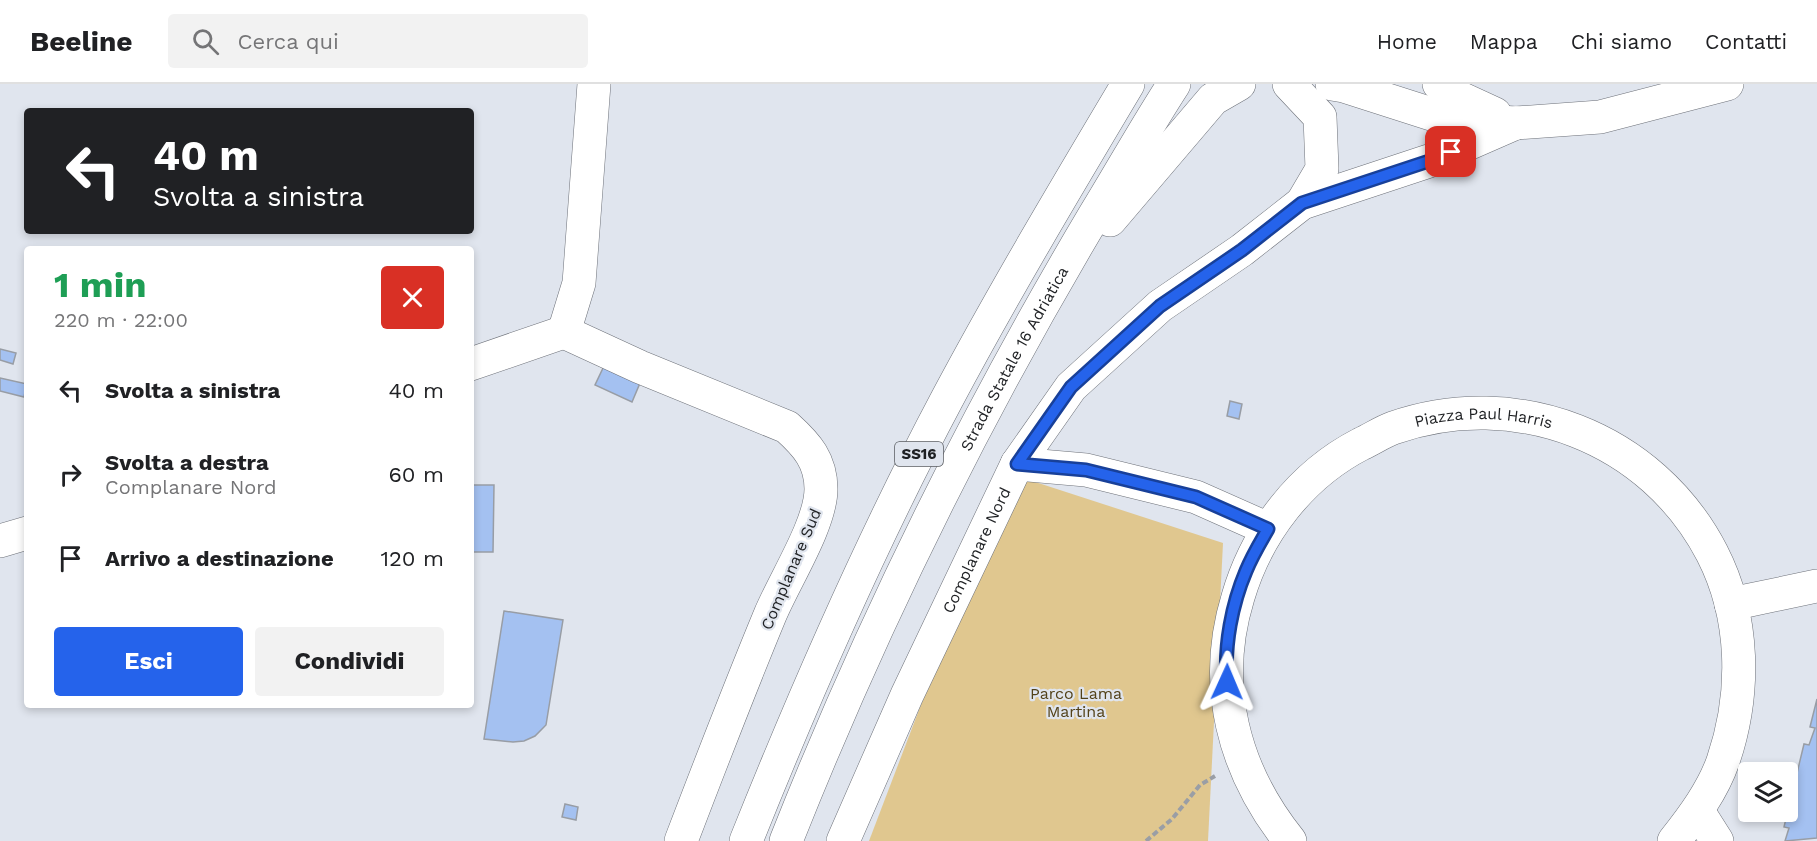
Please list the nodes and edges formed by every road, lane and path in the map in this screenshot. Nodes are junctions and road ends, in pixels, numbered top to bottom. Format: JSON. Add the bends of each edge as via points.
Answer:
{"nodes":[{"id":1,"x":594,"y":84,"type":"edge"},
{"id":2,"x":1128,"y":84,"type":"edge"},
{"id":3,"x":1174,"y":84,"type":"edge"},
{"id":4,"x":1239,"y":84,"type":"edge"},
{"id":5,"x":1288,"y":84,"type":"edge"},
{"id":6,"x":1332,"y":84,"type":"edge"},
{"id":7,"x":1439,"y":84,"type":"edge"},
{"id":8,"x":1727,"y":84,"type":"edge"},
{"id":9,"x":1516,"y":123,"type":"junction"},
{"id":10,"x":1302,"y":203,"type":"junction"},
{"id":11,"x":1050,"y":290,"type":"junction"},
{"id":12,"x":564,"y":333,"type":"junction"},
{"id":13,"x":474,"y":363,"type":"edge"},
{"id":14,"x":1017,"y":464,"type":"junction"},
{"id":15,"x":1268,"y":529,"type":"junction"},
{"id":16,"x":24,"y":533,"type":"edge"},
{"id":17,"x":0,"y":541,"type":"edge"},
{"id":18,"x":1817,"y":586,"type":"edge"},
{"id":19,"x":1731,"y":604,"type":"junction"},
{"id":20,"x":1242,"y":760,"type":"junction"},
{"id":21,"x":1698,"y":811,"type":"junction"},
{"id":22,"x":681,"y":841,"type":"edge"},
{"id":23,"x":746,"y":841,"type":"edge"},
{"id":24,"x":786,"y":841,"type":"edge"},
{"id":25,"x":843,"y":841,"type":"edge"},
{"id":26,"x":1146,"y":841,"type":"edge"},
{"id":27,"x":1290,"y":841,"type":"edge"},
{"id":28,"x":1674,"y":841,"type":"edge"},
{"id":29,"x":1717,"y":841,"type":"edge"}],
"edges":[{"from":1,"to":12,"type":"main road","via":[[579,283]]},
{"from":2,"to":23,"type":"main road","number":"SS16","via":[[1047,219],[916,459],[840,615]]},
{"from":3,"to":11,"type":"main road","name":"Strada Statale 16 Adriatica","number":"SS16"},
{"from":4,"to":11,"type":"main road","via":[[1213,99]]},
{"from":5,"to":10,"type":"main road","via":[[1320,117],[1322,169]]},
{"from":6,"to":9,"type":"main road","via":[[1447,119]]},
{"from":7,"to":9,"type":"main road","via":[[1456,96]]},
{"from":8,"to":9,"type":"main road","via":[[1600,117]]},
{"from":9,"to":10,"type":"main road","name":"Complanare Nord","via":[[1429,161]]},
{"from":10,"to":14,"type":"main road","name":"Complanare Nord","via":[[1160,306],[1071,387]]},
{"from":11,"to":24,"type":"main road","name":"Strada Statale 16 Adriatica","number":"SS16","via":[[953,471],[876,627]]},
{"from":12,"to":13,"type":"main road"},
{"from":12,"to":22,"type":"main road","name":"Complanare Sud","via":[[787,428],[807,444],[816,463],[821,487],[819,509],[763,632]]},
{"from":14,"to":15,"type":"main road","via":[[1086,470],[1196,497]]},
{"from":14,"to":25,"type":"main road","name":"Complanare Nord","via":[[907,695]]},
{"from":15,"to":19,"type":"main road","name":"Piazza Paul Harris","via":[[1302,487],[1344,453],[1392,429],[1444,415],[1498,412],[1550,421],[1600,441],[1646,470],[1683,508],[1713,554]]},
{"from":15,"to":20,"type":"main road","name":"Piazza Paul Harris","via":[[1245,572],[1231,618],[1226,666],[1229,714]]},
{"from":16,"to":17,"type":"main road"},
{"from":18,"to":19,"type":"main road"},
{"from":19,"to":21,"type":"main road","name":"Piazza Paul Harris","via":[[1740,657],[1737,711],[1722,763]]},
{"from":20,"to":26,"type":"path","via":[[1200,785],[1172,819]]},
{"from":20,"to":27,"type":"main road","name":"Piazza Paul Harris","via":[[1262,802]]},
{"from":21,"to":28,"type":"main road","name":"Piazza Paul Harris"},
{"from":21,"to":29,"type":"main road"}]}
